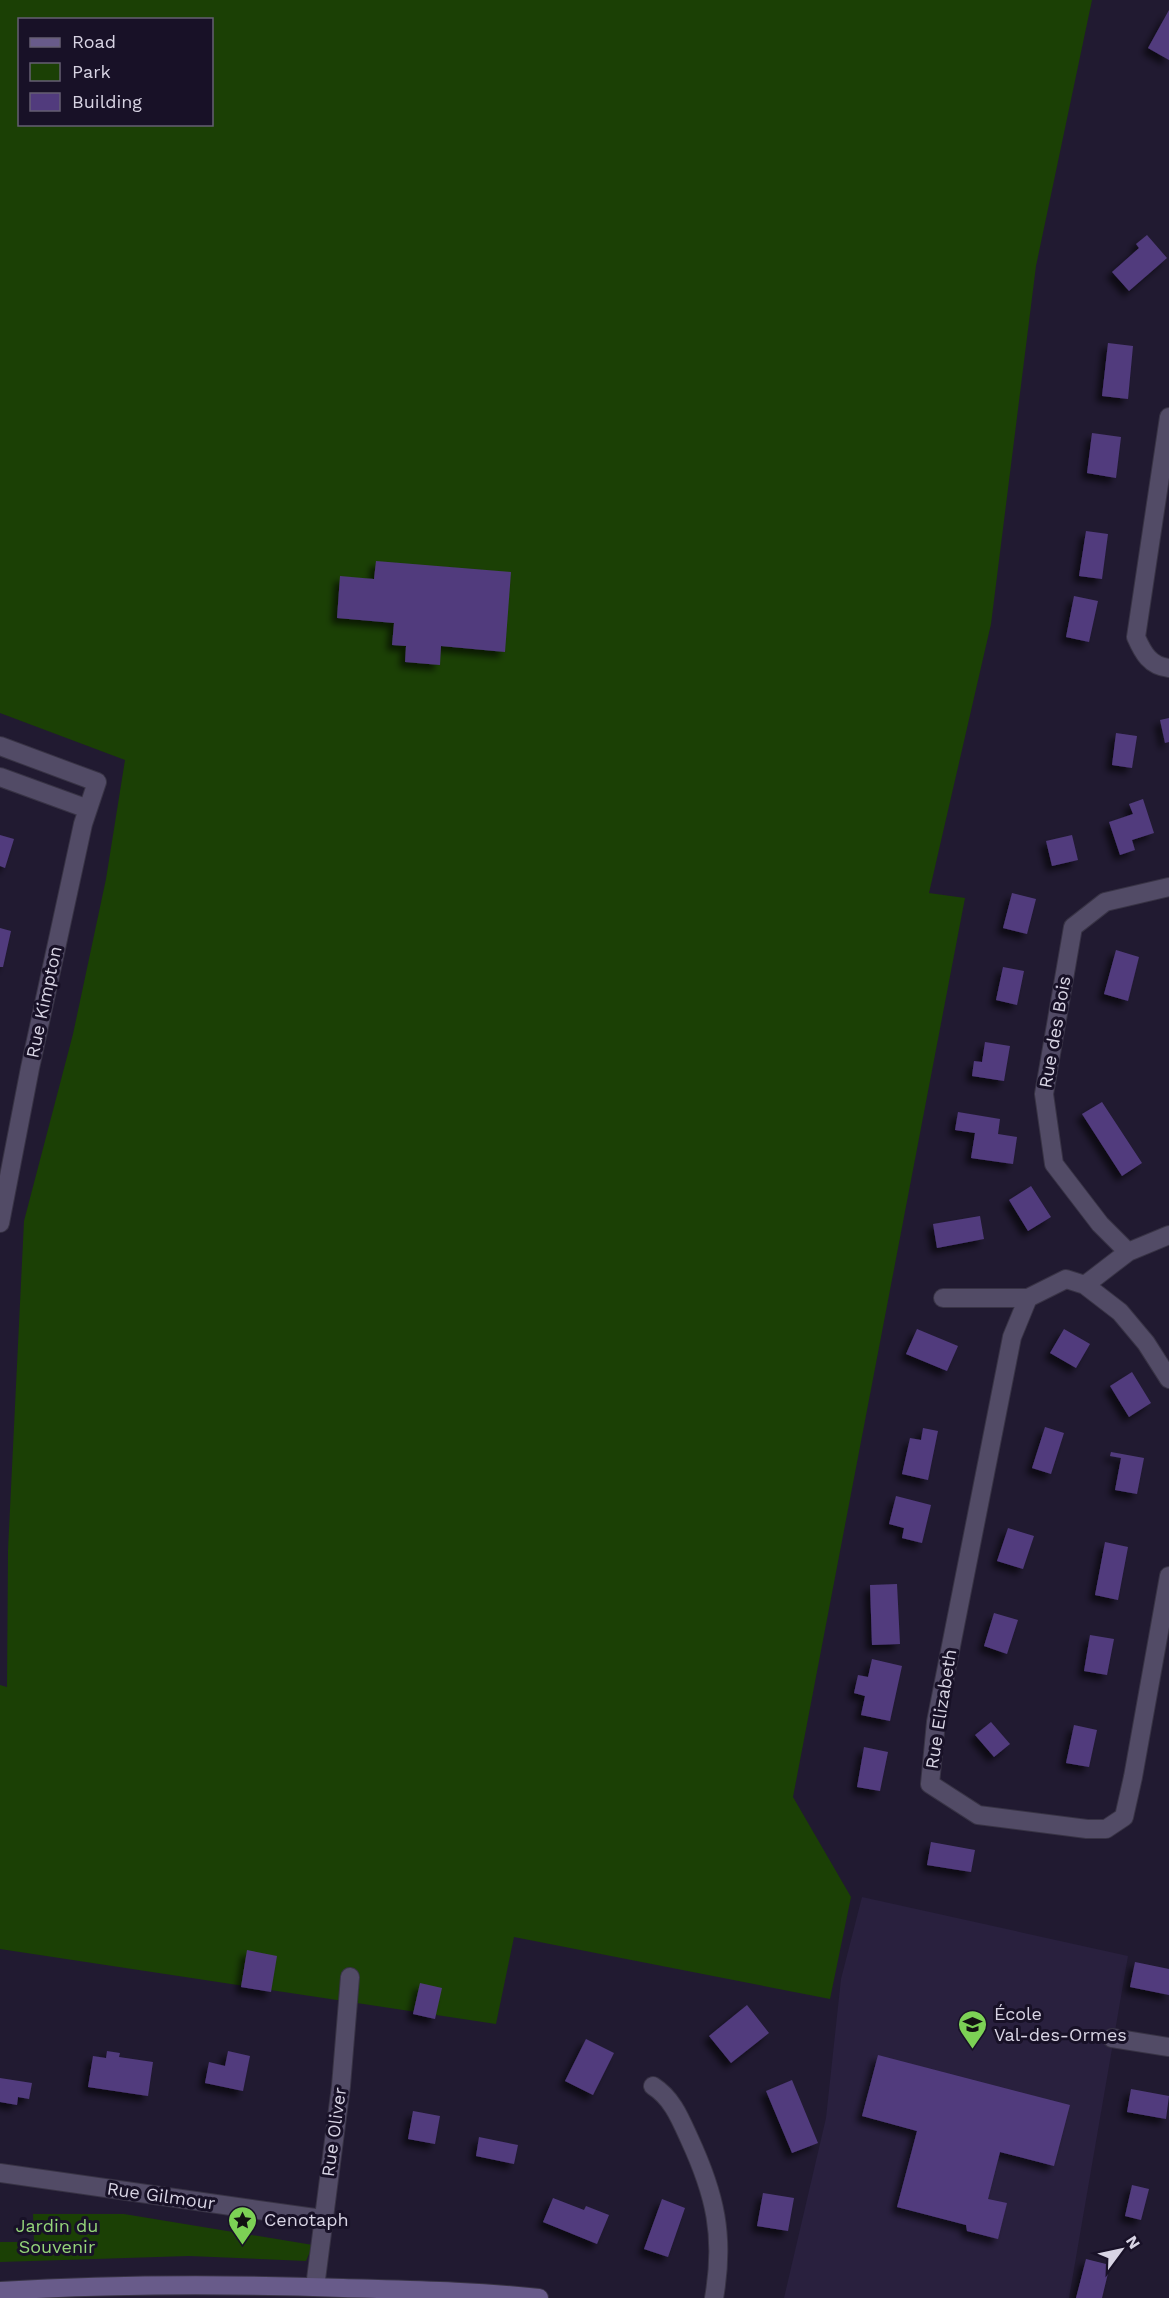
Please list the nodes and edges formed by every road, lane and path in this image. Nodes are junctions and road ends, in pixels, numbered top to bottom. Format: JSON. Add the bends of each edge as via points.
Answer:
{"nodes":[{"id":1,"x":1169,"y":417,"type":"edge"},
{"id":2,"x":1169,"y":668,"type":"edge"},
{"id":3,"x":0,"y":746,"type":"edge"},
{"id":4,"x":0,"y":777,"type":"edge"},
{"id":5,"x":88,"y":809,"type":"junction"},
{"id":6,"x":1169,"y":887,"type":"edge"},
{"id":7,"x":0,"y":1223,"type":"edge"},
{"id":8,"x":1169,"y":1235,"type":"edge"},
{"id":9,"x":1128,"y":1252,"type":"junction"},
{"id":10,"x":1085,"y":1284,"type":"junction"},
{"id":11,"x":943,"y":1298,"type":"dead end"},
{"id":12,"x":1028,"y":1298,"type":"junction"},
{"id":13,"x":1169,"y":1379,"type":"edge"},
{"id":14,"x":1169,"y":1576,"type":"edge"},
{"id":15,"x":1165,"y":1624,"type":"edge"},
{"id":16,"x":350,"y":1977,"type":"dead end"},
{"id":17,"x":1112,"y":2038,"type":"dead end"},
{"id":18,"x":1169,"y":2047,"type":"edge"},
{"id":19,"x":653,"y":2086,"type":"dead end"},
{"id":20,"x":0,"y":2173,"type":"edge"},
{"id":21,"x":322,"y":2219,"type":"junction"},
{"id":22,"x":315,"y":2287,"type":"junction"},
{"id":23,"x":0,"y":2291,"type":"edge"},
{"id":24,"x":76,"y":2292,"type":"edge"},
{"id":25,"x":539,"y":2298,"type":"edge"},
{"id":26,"x":714,"y":2298,"type":"edge"}],
"edges":[{"from":1,"to":2,"type":"street","via":[[1136,637],[1144,655],[1159,667]]},
{"from":3,"to":5,"type":"street","name":"Rue Kimpton","via":[[97,782]]},
{"from":4,"to":5,"type":"street"},
{"from":5,"to":7,"type":"street","name":"Rue Kimpton","via":[[41,1014]]},
{"from":6,"to":9,"type":"street","name":"Rue des Bois","via":[[1105,902],[1073,927],[1044,1094],[1054,1164]]},
{"from":8,"to":9,"type":"street"},
{"from":9,"to":10,"type":"street"},
{"from":10,"to":12,"type":"street","via":[[1066,1279]]},
{"from":10,"to":13,"type":"street","via":[[1120,1312]]},
{"from":11,"to":12,"type":"street"},
{"from":12,"to":15,"type":"street","name":"Rue Elizabeth","via":[[1009,1348],[936,1722],[930,1784],[978,1815],[1106,1829],[1124,1816]]},
{"from":14,"to":15,"type":"street","name":"Rue Elizabeth"},
{"from":16,"to":21,"type":"street","name":"Rue Oliver","via":[[341,2086]]},
{"from":17,"to":18,"type":"street"},
{"from":19,"to":26,"type":"street","via":[[670,2101],[681,2121],[711,2194],[718,2233]]},
{"from":20,"to":21,"type":"street","name":"Rue Gilmour"},
{"from":21,"to":22,"type":"street","name":"Rue Oliver"},
{"from":22,"to":24,"type":"main road"},
{"from":22,"to":25,"type":"main road"},
{"from":23,"to":24,"type":"main road"}]}
